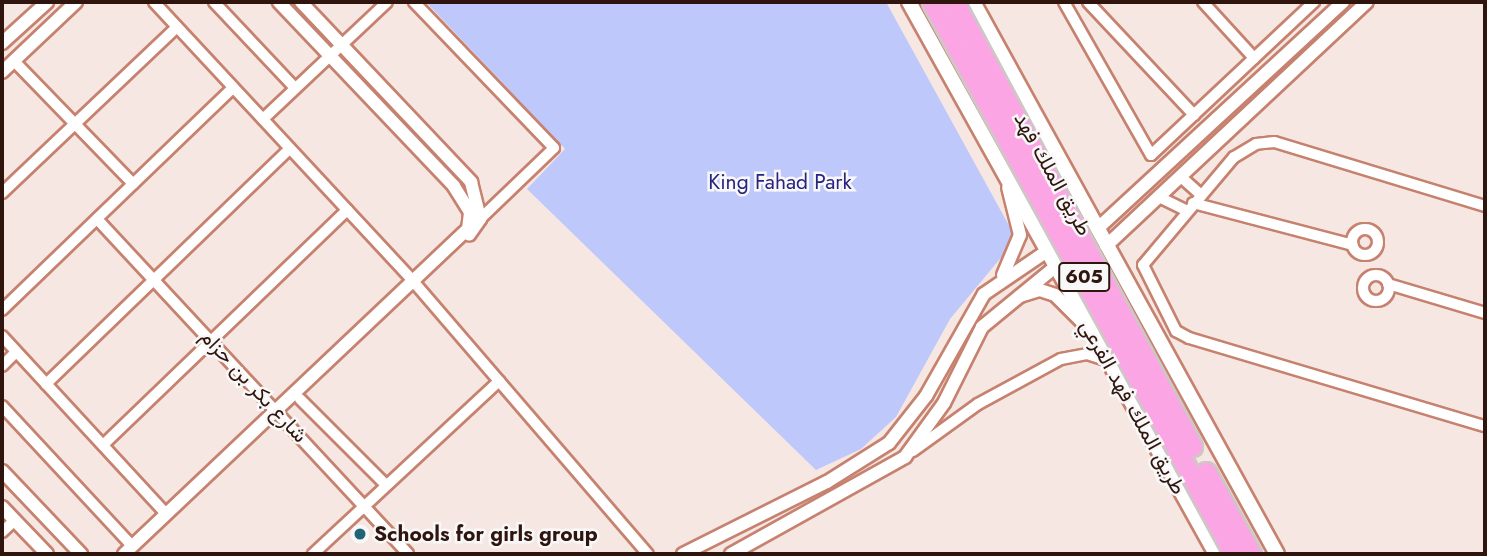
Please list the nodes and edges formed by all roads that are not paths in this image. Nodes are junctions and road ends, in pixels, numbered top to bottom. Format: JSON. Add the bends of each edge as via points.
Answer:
{"nodes":[{"id":1,"x":47,"y":2,"type":"edge"},
{"id":2,"x":75,"y":2,"type":"edge"},
{"id":3,"x":154,"y":2,"type":"edge"},
{"id":4,"x":214,"y":2,"type":"edge"},
{"id":5,"x":279,"y":2,"type":"edge"},
{"id":6,"x":301,"y":2,"type":"edge"},
{"id":7,"x":387,"y":2,"type":"edge"},
{"id":8,"x":414,"y":2,"type":"edge"},
{"id":9,"x":909,"y":2,"type":"edge"},
{"id":10,"x":932,"y":2,"type":"edge"},
{"id":11,"x":954,"y":2,"type":"edge"},
{"id":12,"x":973,"y":2,"type":"edge"},
{"id":13,"x":1064,"y":2,"type":"edge"},
{"id":14,"x":1088,"y":2,"type":"edge"},
{"id":15,"x":1203,"y":2,"type":"edge"},
{"id":16,"x":1314,"y":2,"type":"edge"},
{"id":17,"x":1343,"y":2,"type":"edge"},
{"id":18,"x":1367,"y":2,"type":"edge"},
{"id":19,"x":177,"y":27,"type":"junction"},
{"id":20,"x":2,"y":43,"type":"edge"},
{"id":21,"x":342,"y":45,"type":"junction"},
{"id":22,"x":330,"y":55,"type":"junction"},
{"id":23,"x":1254,"y":58,"type":"junction"},
{"id":24,"x":14,"y":61,"type":"junction"},
{"id":25,"x":2,"y":72,"type":"edge"},
{"id":26,"x":233,"y":88,"type":"junction"},
{"id":27,"x":295,"y":88,"type":"junction"},
{"id":28,"x":1194,"y":115,"type":"junction"},
{"id":29,"x":263,"y":119,"type":"junction"},
{"id":30,"x":75,"y":123,"type":"junction"},
{"id":31,"x":290,"y":148,"type":"junction"},
{"id":32,"x":1000,"y":164,"type":"junction"},
{"id":33,"x":1181,"y":177,"type":"junction"},
{"id":34,"x":133,"y":184,"type":"junction"},
{"id":35,"x":1073,"y":186,"type":"junction"},
{"id":36,"x":2,"y":193,"type":"edge"},
{"id":37,"x":1159,"y":197,"type":"junction"},
{"id":38,"x":1022,"y":203,"type":"junction"},
{"id":39,"x":1193,"y":203,"type":"junction"},
{"id":40,"x":1485,"y":206,"type":"edge"},
{"id":41,"x":346,"y":210,"type":"junction"},
{"id":42,"x":97,"y":219,"type":"junction"},
{"id":43,"x":480,"y":219,"type":"junction"},
{"id":44,"x":1097,"y":229,"type":"junction"},
{"id":45,"x":1353,"y":245,"type":"dead end"},
{"id":46,"x":1105,"y":246,"type":"junction"},
{"id":47,"x":1047,"y":251,"type":"junction"},
{"id":48,"x":1055,"y":267,"type":"junction"},
{"id":49,"x":153,"y":278,"type":"junction"},
{"id":50,"x":415,"y":284,"type":"junction"},
{"id":51,"x":1388,"y":284,"type":"dead end"},
{"id":52,"x":984,"y":295,"type":"junction"},
{"id":53,"x":2,"y":310,"type":"edge"},
{"id":54,"x":996,"y":312,"type":"junction"},
{"id":55,"x":1485,"y":313,"type":"edge"},
{"id":56,"x":1091,"y":332,"type":"junction"},
{"id":57,"x":2,"y":336,"type":"edge"},
{"id":58,"x":212,"y":341,"type":"junction"},
{"id":59,"x":16,"y":352,"type":"junction"},
{"id":60,"x":1108,"y":361,"type":"junction"},
{"id":61,"x":2,"y":366,"type":"edge"},
{"id":62,"x":499,"y":381,"type":"junction"},
{"id":63,"x":46,"y":384,"type":"junction"},
{"id":64,"x":300,"y":399,"type":"junction"},
{"id":65,"x":2,"y":406,"type":"edge"},
{"id":66,"x":279,"y":413,"type":"junction"},
{"id":67,"x":1485,"y":426,"type":"edge"},
{"id":68,"x":103,"y":445,"type":"junction"},
{"id":69,"x":905,"y":457,"type":"junction"},
{"id":70,"x":2,"y":471,"type":"edge"},
{"id":71,"x":386,"y":485,"type":"junction"},
{"id":72,"x":364,"y":505,"type":"junction"},
{"id":73,"x":2,"y":507,"type":"edge"},
{"id":74,"x":166,"y":514,"type":"junction"},
{"id":75,"x":14,"y":521,"type":"junction"},
{"id":76,"x":2,"y":532,"type":"edge"},
{"id":77,"x":130,"y":552,"type":"edge"},
{"id":78,"x":47,"y":554,"type":"edge"},
{"id":79,"x":80,"y":554,"type":"edge"},
{"id":80,"x":313,"y":554,"type":"edge"},
{"id":81,"x":408,"y":554,"type":"edge"},
{"id":82,"x":648,"y":554,"type":"edge"},
{"id":83,"x":683,"y":554,"type":"edge"},
{"id":84,"x":731,"y":554,"type":"edge"},
{"id":85,"x":1216,"y":554,"type":"edge"},
{"id":86,"x":1234,"y":554,"type":"edge"},
{"id":87,"x":1251,"y":554,"type":"edge"},
{"id":88,"x":1277,"y":554,"type":"edge"}],
"edges":[{"from":1,"to":20,"type":"street"},
{"from":2,"to":24,"type":"street"},
{"from":3,"to":19,"type":"street"},
{"from":4,"to":27,"type":"street"},
{"from":5,"to":22,"type":"street"},
{"from":6,"to":21,"type":"street"},
{"from":7,"to":21,"type":"street"},
{"from":8,"to":43,"type":"street","via":[[554,148]]},
{"from":9,"to":32,"type":"main road","name":"طريق الملك فهد الفرعي"},
{"from":10,"to":86,"type":"highway","name":"طريق الملك فهد","number":"605","bridge":true},
{"from":11,"to":87,"type":"highway","name":"طريق الملك فهد","number":"605","bridge":true},
{"from":12,"to":35,"type":"main road"},
{"from":13,"to":28,"type":"street","via":[[1151,155]]},
{"from":14,"to":28,"type":"street"},
{"from":15,"to":23,"type":"street"},
{"from":16,"to":23,"type":"street"},
{"from":17,"to":44,"type":"street"},
{"from":18,"to":33,"type":"street"},
{"from":19,"to":26,"type":"street"},
{"from":19,"to":30,"type":"street"},
{"from":21,"to":22,"type":"street"},
{"from":21,"to":43,"type":"street","via":[[471,182]]},
{"from":22,"to":27,"type":"street"},
{"from":22,"to":50,"type":"street","via":[[454,186],[470,212],[468,229]]},
{"from":23,"to":28,"type":"street"},
{"from":24,"to":25,"type":"street"},
{"from":24,"to":30,"type":"street"},
{"from":26,"to":29,"type":"street"},
{"from":26,"to":34,"type":"street"},
{"from":27,"to":29,"type":"street"},
{"from":29,"to":31,"type":"street"},
{"from":30,"to":34,"type":"street"},
{"from":30,"to":36,"type":"street"},
{"from":31,"to":41,"type":"street"},
{"from":31,"to":49,"type":"street"},
{"from":32,"to":38,"type":"main road","name":"طريق الملك فهد الفرعي"},
{"from":32,"to":52,"type":"street","via":[[1020,235],[1011,263]]},
{"from":33,"to":37,"type":"street"},
{"from":33,"to":39,"type":"street"},
{"from":34,"to":42,"type":"street"},
{"from":35,"to":38,"type":"street","via":[[1054,209],[1041,213]]},
{"from":35,"to":44,"type":"main road"},
{"from":37,"to":39,"type":"street"},
{"from":37,"to":46,"type":"street"},
{"from":38,"to":47,"type":"main road","name":"طريق الملك فهد الفرعي"},
{"from":39,"to":40,"type":"street","via":[[1234,157],[1274,142]]},
{"from":39,"to":45,"type":"street"},
{"from":39,"to":67,"type":"street","via":[[1143,265],[1176,331]]},
{"from":41,"to":50,"type":"street"},
{"from":41,"to":58,"type":"street"},
{"from":42,"to":49,"type":"street","name":"شارع بكر بن حزام"},
{"from":42,"to":53,"type":"street"},
{"from":43,"to":50,"type":"street"},
{"from":44,"to":46,"type":"main road"},
{"from":44,"to":47,"type":"main road"},
{"from":46,"to":48,"type":"main road"},
{"from":46,"to":88,"type":"main road"},
{"from":47,"to":48,"type":"main road","name":"طريق الملك فهد الفرعي"},
{"from":47,"to":52,"type":"street"},
{"from":48,"to":54,"type":"street"},
{"from":48,"to":56,"type":"main road","name":"طريق الملك فهد الفرعي"},
{"from":49,"to":58,"type":"street","name":"شارع بكر بن حزام"},
{"from":49,"to":63,"type":"street"},
{"from":50,"to":62,"type":"street"},
{"from":50,"to":64,"type":"street"},
{"from":50,"to":66,"type":"street"},
{"from":51,"to":55,"type":"street"},
{"from":52,"to":83,"type":"street","via":[[926,396],[889,443],[827,482]]},
{"from":54,"to":56,"type":"street","via":[[1040,290],[1064,300]]},
{"from":54,"to":69,"type":"street","via":[[944,403]]},
{"from":56,"to":60,"type":"main road","name":"طريق الملك فهد الفرعي"},
{"from":57,"to":59,"type":"street"},
{"from":58,"to":66,"type":"street","name":"شارع بكر بن حزام"},
{"from":58,"to":68,"type":"street"},
{"from":59,"to":61,"type":"street"},
{"from":59,"to":63,"type":"street"},
{"from":60,"to":69,"type":"street","via":[[1087,354],[1061,359],[978,404]]},
{"from":60,"to":85,"type":"main road","name":"طريق الملك فهد الفرعي"},
{"from":62,"to":71,"type":"street"},
{"from":62,"to":82,"type":"street"},
{"from":63,"to":68,"type":"street"},
{"from":64,"to":66,"type":"street"},
{"from":64,"to":71,"type":"street"},
{"from":65,"to":77,"type":"street"},
{"from":66,"to":72,"type":"street","name":"شارع بكر بن حزام"},
{"from":66,"to":74,"type":"street"},
{"from":66,"to":77,"type":"street"},
{"from":68,"to":74,"type":"street"},
{"from":69,"to":84,"type":"street"},
{"from":70,"to":79,"type":"street"},
{"from":71,"to":72,"type":"street"},
{"from":72,"to":80,"type":"street"},
{"from":72,"to":81,"type":"street","name":"شارع بكر بن حزام"},
{"from":73,"to":75,"type":"street"},
{"from":74,"to":77,"type":"street"},
{"from":75,"to":76,"type":"street"},
{"from":75,"to":78,"type":"street"}]}
